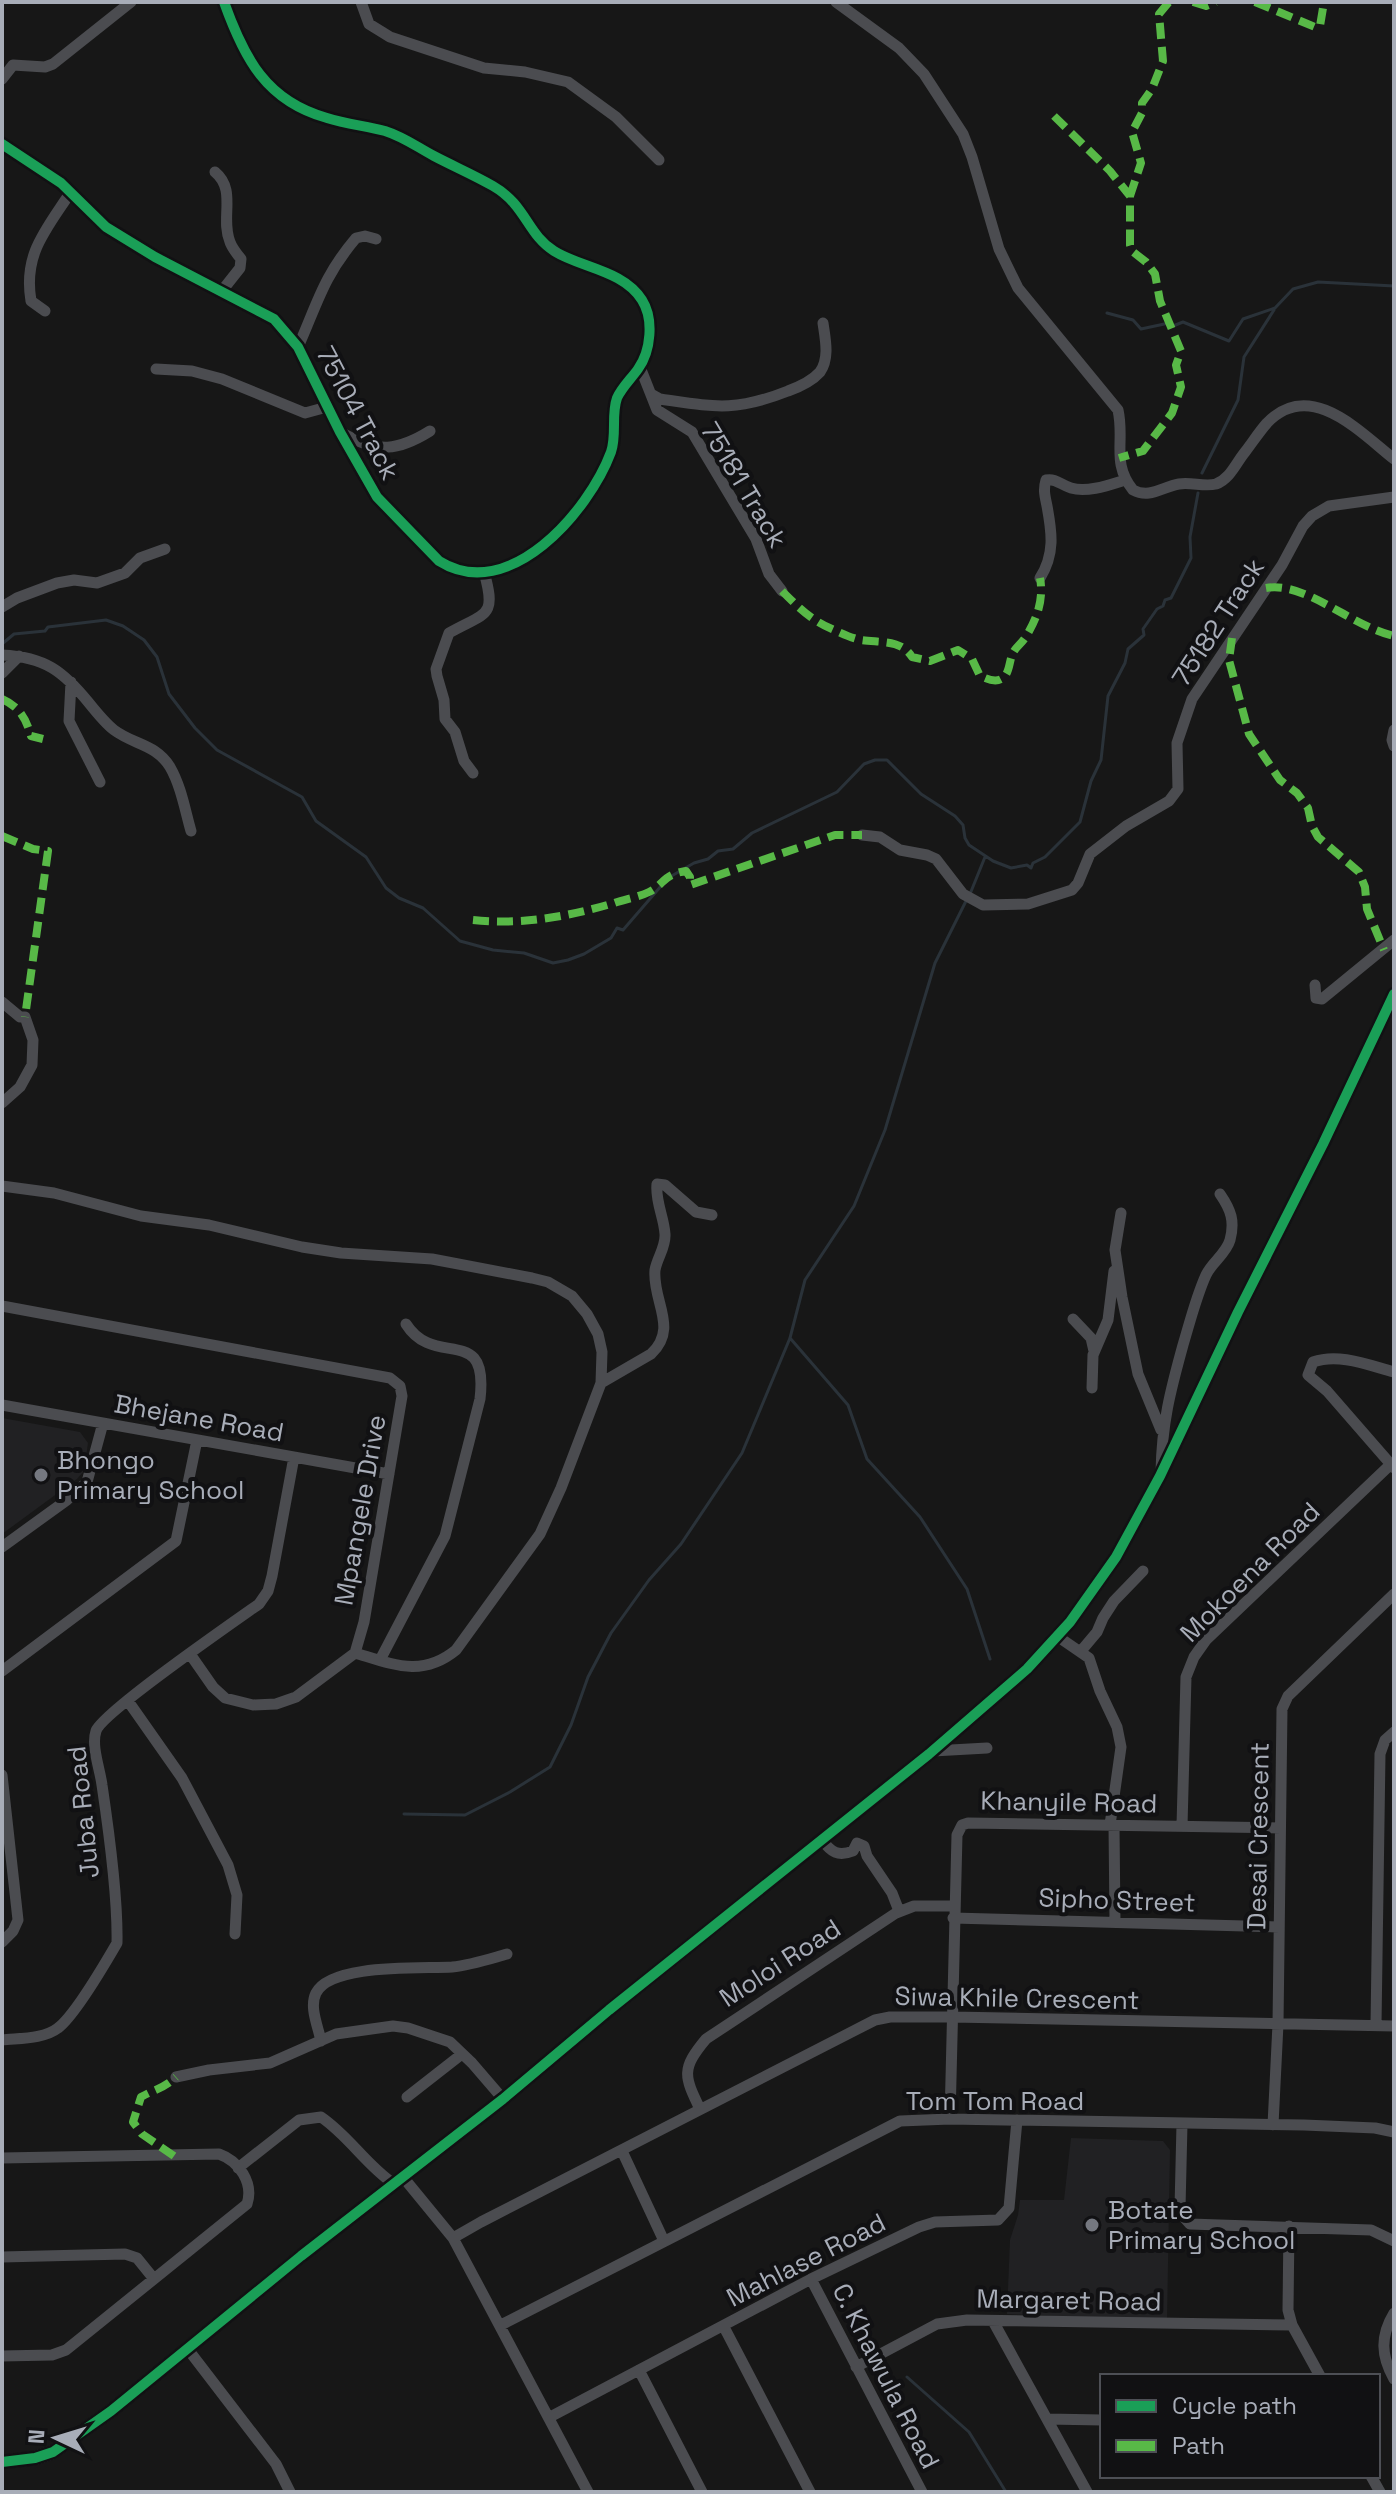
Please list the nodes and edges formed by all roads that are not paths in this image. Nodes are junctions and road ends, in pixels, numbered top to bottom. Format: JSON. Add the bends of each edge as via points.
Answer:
{"nodes":[{"id":1,"x":131,"y":2,"type":"edge"},
{"id":2,"x":224,"y":2,"type":"edge"},
{"id":3,"x":361,"y":2,"type":"edge"},
{"id":4,"x":836,"y":2,"type":"edge"},
{"id":5,"x":2,"y":79,"type":"edge"},
{"id":6,"x":2,"y":144,"type":"edge"},
{"id":7,"x":659,"y":160,"type":"dead end"},
{"id":8,"x":215,"y":172,"type":"dead end"},
{"id":9,"x":70,"y":193,"type":"junction"},
{"id":10,"x":376,"y":239,"type":"dead end"},
{"id":11,"x":221,"y":292,"type":"junction"},
{"id":12,"x":45,"y":311,"type":"dead end"},
{"id":13,"x":823,"y":323,"type":"dead end"},
{"id":14,"x":298,"y":347,"type":"junction"},
{"id":15,"x":640,"y":367,"type":"junction"},
{"id":16,"x":156,"y":369,"type":"dead end"},
{"id":17,"x":651,"y":394,"type":"junction"},
{"id":18,"x":327,"y":407,"type":"junction"},
{"id":19,"x":430,"y":431,"type":"dead end"},
{"id":20,"x":340,"y":432,"type":"junction"},
{"id":21,"x":1394,"y":459,"type":"edge"},
{"id":22,"x":1125,"y":480,"type":"junction"},
{"id":23,"x":1394,"y":497,"type":"edge"},
{"id":24,"x":165,"y":549,"type":"dead end"},
{"id":25,"x":484,"y":572,"type":"junction"},
{"id":26,"x":1040,"y":578,"type":"dead end"},
{"id":27,"x":782,"y":591,"type":"dead end"},
{"id":28,"x":2,"y":607,"type":"edge"},
{"id":29,"x":2,"y":655,"type":"edge"},
{"id":30,"x":19,"y":656,"type":"junction"},
{"id":31,"x":2,"y":673,"type":"edge"},
{"id":32,"x":71,"y":682,"type":"junction"},
{"id":33,"x":1394,"y":730,"type":"edge"},
{"id":34,"x":1394,"y":746,"type":"edge"},
{"id":35,"x":473,"y":773,"type":"dead end"},
{"id":36,"x":100,"y":782,"type":"dead end"},
{"id":37,"x":191,"y":831,"type":"dead end"},
{"id":38,"x":862,"y":835,"type":"dead end"},
{"id":39,"x":1394,"y":940,"type":"edge"},
{"id":40,"x":1315,"y":985,"type":"dead end"},
{"id":41,"x":1394,"y":994,"type":"edge"},
{"id":42,"x":2,"y":1002,"type":"edge"},
{"id":43,"x":2,"y":1103,"type":"edge"},
{"id":44,"x":2,"y":1186,"type":"edge"},
{"id":45,"x":1220,"y":1194,"type":"dead end"},
{"id":46,"x":1121,"y":1213,"type":"dead end"},
{"id":47,"x":712,"y":1215,"type":"dead end"},
{"id":48,"x":1116,"y":1263,"type":"junction"},
{"id":49,"x":2,"y":1306,"type":"edge"},
{"id":50,"x":1073,"y":1319,"type":"dead end"},
{"id":51,"x":406,"y":1324,"type":"dead end"},
{"id":52,"x":1094,"y":1352,"type":"junction"},
{"id":53,"x":1394,"y":1372,"type":"edge"},
{"id":54,"x":601,"y":1383,"type":"junction"},
{"id":55,"x":1092,"y":1388,"type":"dead end"},
{"id":56,"x":2,"y":1405,"type":"edge"},
{"id":57,"x":103,"y":1423,"type":"junction"},
{"id":58,"x":1162,"y":1430,"type":"junction"},
{"id":59,"x":197,"y":1440,"type":"junction"},
{"id":60,"x":294,"y":1457,"type":"junction"},
{"id":61,"x":1392,"y":1466,"type":"edge"},
{"id":62,"x":389,"y":1474,"type":"junction"},
{"id":63,"x":1160,"y":1476,"type":"junction"},
{"id":64,"x":2,"y":1547,"type":"edge"},
{"id":65,"x":1143,"y":1571,"type":"dead end"},
{"id":66,"x":1394,"y":1594,"type":"edge"},
{"id":67,"x":1057,"y":1636,"type":"junction"},
{"id":68,"x":1081,"y":1651,"type":"junction"},
{"id":69,"x":355,"y":1653,"type":"junction"},
{"id":70,"x":190,"y":1654,"type":"junction"},
{"id":71,"x":380,"y":1660,"type":"junction"},
{"id":72,"x":2,"y":1671,"type":"edge"},
{"id":73,"x":128,"y":1701,"type":"junction"},
{"id":74,"x":1394,"y":1732,"type":"edge"},
{"id":75,"x":987,"y":1748,"type":"dead end"},
{"id":76,"x":932,"y":1752,"type":"junction"},
{"id":77,"x":2,"y":1775,"type":"edge"},
{"id":78,"x":1112,"y":1825,"type":"junction"},
{"id":79,"x":1182,"y":1826,"type":"junction"},
{"id":80,"x":1280,"y":1828,"type":"junction"},
{"id":81,"x":822,"y":1840,"type":"junction"},
{"id":82,"x":899,"y":1911,"type":"junction"},
{"id":83,"x":953,"y":1912,"type":"junction"},
{"id":84,"x":1115,"y":1922,"type":"junction"},
{"id":85,"x":1279,"y":1927,"type":"junction"},
{"id":86,"x":235,"y":1934,"type":"dead end"},
{"id":87,"x":2,"y":1942,"type":"edge"},
{"id":88,"x":507,"y":1954,"type":"dead end"},
{"id":89,"x":952,"y":2017,"type":"junction"},
{"id":90,"x":1278,"y":2024,"type":"junction"},
{"id":91,"x":1376,"y":2025,"type":"junction"},
{"id":92,"x":1394,"y":2026,"type":"edge"},
{"id":93,"x":2,"y":2040,"type":"edge"},
{"id":94,"x":321,"y":2041,"type":"junction"},
{"id":95,"x":462,"y":2054,"type":"junction"},
{"id":96,"x":176,"y":2077,"type":"dead end"},
{"id":97,"x":407,"y":2097,"type":"dead end"},
{"id":98,"x":503,"y":2099,"type":"junction"},
{"id":99,"x":700,"y":2109,"type":"junction"},
{"id":100,"x":950,"y":2119,"type":"junction"},
{"id":101,"x":1017,"y":2120,"type":"junction"},
{"id":102,"x":1182,"y":2124,"type":"junction"},
{"id":103,"x":1273,"y":2125,"type":"junction"},
{"id":104,"x":1394,"y":2132,"type":"edge"},
{"id":105,"x":622,"y":2151,"type":"junction"},
{"id":106,"x":2,"y":2158,"type":"edge"},
{"id":107,"x":238,"y":2168,"type":"junction"},
{"id":108,"x":398,"y":2180,"type":"junction"},
{"id":109,"x":1289,"y":2226,"type":"junction"},
{"id":110,"x":453,"y":2238,"type":"junction"},
{"id":111,"x":664,"y":2241,"type":"junction"},
{"id":112,"x":1394,"y":2241,"type":"edge"},
{"id":113,"x":2,"y":2257,"type":"edge"},
{"id":114,"x":154,"y":2279,"type":"junction"},
{"id":115,"x":811,"y":2279,"type":"junction"},
{"id":116,"x":1394,"y":2313,"type":"edge"},
{"id":117,"x":993,"y":2321,"type":"junction"},
{"id":118,"x":501,"y":2325,"type":"junction"},
{"id":119,"x":1292,"y":2325,"type":"junction"},
{"id":120,"x":724,"y":2327,"type":"junction"},
{"id":121,"x":187,"y":2348,"type":"junction"},
{"id":122,"x":2,"y":2356,"type":"edge"},
{"id":123,"x":856,"y":2367,"type":"junction"},
{"id":124,"x":639,"y":2370,"type":"junction"},
{"id":125,"x":1319,"y":2374,"type":"edge"},
{"id":126,"x":1394,"y":2379,"type":"edge"},
{"id":127,"x":550,"y":2417,"type":"junction"},
{"id":128,"x":1047,"y":2419,"type":"junction"},
{"id":129,"x":1100,"y":2420,"type":"edge"},
{"id":130,"x":2,"y":2462,"type":"edge"},
{"id":131,"x":290,"y":2492,"type":"edge"},
{"id":132,"x":588,"y":2492,"type":"edge"},
{"id":133,"x":702,"y":2492,"type":"edge"},
{"id":134,"x":810,"y":2492,"type":"edge"},
{"id":135,"x":922,"y":2492,"type":"edge"},
{"id":136,"x":1087,"y":2492,"type":"edge"}],
"edges":[{"from":1,"to":5,"type":"street","via":[[53,64],[13,65]]},
{"from":2,"to":15,"type":"street","via":[[250,61],[278,95],[325,118],[405,138],[496,187],[521,209],[542,243],[628,286],[647,312],[647,349]]},
{"from":3,"to":7,"type":"street","via":[[369,24],[390,37],[484,68],[568,82],[616,117]]},
{"from":4,"to":22,"type":"street","via":[[899,48],[924,74],[963,134],[999,249],[1018,288],[1118,410]]},
{"from":6,"to":9,"type":"street","name":"75104 Track","via":[[44,169]]},
{"from":8,"to":11,"type":"street","via":[[225,182],[229,239],[241,259]]},
{"from":9,"to":11,"type":"street","name":"75104 Track","via":[[106,227]]},
{"from":9,"to":12,"type":"street","via":[[31,262],[31,301]]},
{"from":10,"to":14,"type":"street","via":[[356,238],[334,265]]},
{"from":11,"to":14,"type":"street","name":"75104 Track","via":[[274,319]]},
{"from":13,"to":17,"type":"street","via":[[825,359],[820,372],[803,385],[757,403],[722,408]]},
{"from":14,"to":18,"type":"street","name":"75104 Track"},
{"from":15,"to":17,"type":"street","name":"75181 Track"},
{"from":15,"to":25,"type":"street","name":"75104 Track","via":[[615,406],[612,449],[562,529],[522,560]]},
{"from":16,"to":18,"type":"street","via":[[222,379],[305,413]]},
{"from":17,"to":27,"type":"street","name":"75181 Track","via":[[657,410],[692,432]]},
{"from":18,"to":20,"type":"street","name":"75104 Track"},
{"from":19,"to":20,"type":"street","via":[[412,442],[385,447],[363,445]]},
{"from":20,"to":25,"type":"street","name":"75104 Track","via":[[377,497],[420,543],[451,569]]},
{"from":21,"to":22,"type":"street","via":[[1343,417],[1309,406],[1282,412],[1268,422],[1228,477],[1217,483],[1179,484],[1147,494],[1133,490]]},
{"from":22,"to":26,"type":"street","via":[[1079,489],[1046,480],[1043,491],[1053,544]]},
{"from":23,"to":38,"type":"street","name":"75182 Track","via":[[1329,506],[1303,526],[1192,699],[1177,743],[1178,789],[1164,805],[1109,837],[1087,857],[1072,890],[1028,904],[983,905],[963,894],[936,859]]},
{"from":24,"to":28,"type":"street","via":[[97,583],[57,583]]},
{"from":25,"to":35,"type":"street","via":[[492,600],[487,612],[449,633],[436,669],[445,719]]},
{"from":29,"to":30,"type":"street"},
{"from":30,"to":31,"type":"street"},
{"from":30,"to":32,"type":"street","via":[[45,663]]},
{"from":32,"to":36,"type":"street","via":[[69,721]]},
{"from":32,"to":37,"type":"street","via":[[112,729],[147,745],[164,760]]},
{"from":33,"to":34,"type":"street"},
{"from":39,"to":40,"type":"street","via":[[1322,999],[1316,998]]},
{"from":41,"to":63,"type":"street"},
{"from":42,"to":43,"type":"street","via":[[25,1017],[34,1053],[27,1078]]},
{"from":44,"to":54,"type":"street","via":[[302,1247],[443,1260],[548,1282],[572,1296],[598,1334]]},
{"from":45,"to":58,"type":"street","via":[[1231,1213],[1230,1239],[1207,1273]]},
{"from":46,"to":48,"type":"street"},
{"from":47,"to":54,"type":"street","via":[[696,1212],[657,1184],[665,1237],[655,1271],[664,1331],[651,1354]]},
{"from":48,"to":52,"type":"street","via":[[1108,1320]]},
{"from":48,"to":58,"type":"street","via":[[1138,1374]]},
{"from":49,"to":62,"type":"street","name":"Mpangele Drive","via":[[390,1378],[402,1396]]},
{"from":50,"to":52,"type":"street","via":[[1091,1338]]},
{"from":51,"to":71,"type":"street","via":[[420,1340],[475,1358],[482,1379],[445,1536]]},
{"from":52,"to":55,"type":"street"},
{"from":53,"to":61,"type":"street","via":[[1326,1358],[1313,1362],[1308,1375]]},
{"from":54,"to":71,"type":"street","via":[[540,1534],[456,1650],[429,1666]]},
{"from":56,"to":57,"type":"street","name":"Bhejane Road"},
{"from":57,"to":59,"type":"street","name":"Bhejane Road"},
{"from":57,"to":64,"type":"street","via":[[87,1482]]},
{"from":58,"to":63,"type":"street"},
{"from":59,"to":60,"type":"street","name":"Bhejane Road"},
{"from":59,"to":72,"type":"street","via":[[176,1541]]},
{"from":60,"to":62,"type":"street","name":"Bhejane Road"},
{"from":60,"to":70,"type":"street","name":"Juba Road","via":[[268,1591],[259,1604]]},
{"from":61,"to":79,"type":"street","name":"Mokoena Road","via":[[1194,1657],[1186,1677]]},
{"from":62,"to":69,"type":"street","name":"Mpangele Drive"},
{"from":63,"to":67,"type":"street","via":[[1116,1557]]},
{"from":65,"to":68,"type":"street","via":[[1114,1601]]},
{"from":66,"to":80,"type":"street","name":"Desai Crescent","via":[[1284,1702]]},
{"from":67,"to":68,"type":"street"},
{"from":67,"to":76,"type":"street"},
{"from":68,"to":78,"type":"street","via":[[1089,1658],[1120,1737]]},
{"from":69,"to":70,"type":"street","via":[[287,1702],[253,1705],[217,1692]]},
{"from":69,"to":71,"type":"street"},
{"from":70,"to":73,"type":"street","name":"Juba Road"},
{"from":73,"to":86,"type":"street","via":[[189,1790],[228,1865],[237,1895]]},
{"from":73,"to":93,"type":"street","name":"Juba Road","via":[[101,1722],[95,1741],[117,1943],[57,2028]]},
{"from":74,"to":91,"type":"street","via":[[1380,1754]]},
{"from":75,"to":76,"type":"street"},
{"from":76,"to":81,"type":"street"},
{"from":77,"to":87,"type":"street","via":[[18,1920]]},
{"from":78,"to":79,"type":"street","name":"Khanyile Road"},
{"from":78,"to":83,"type":"street","name":"Khanyile Road","via":[[962,1825]]},
{"from":78,"to":84,"type":"street"},
{"from":79,"to":80,"type":"street","name":"Khanyile Road"},
{"from":80,"to":85,"type":"street","name":"Desai Crescent"},
{"from":81,"to":82,"type":"street","via":[[830,1851],[843,1855],[857,1843],[864,1846]]},
{"from":81,"to":98,"type":"street"},
{"from":82,"to":83,"type":"street","name":"Moloi Road","via":[[924,1905]]},
{"from":82,"to":99,"type":"street","name":"Moloi Road","via":[[706,2039],[686,2074]]},
{"from":83,"to":84,"type":"street","name":"Sipho Street"},
{"from":83,"to":89,"type":"street","name":"Khanyile Road"},
{"from":84,"to":85,"type":"street","name":"Sipho Street"},
{"from":85,"to":90,"type":"street","name":"Desai Crescent"},
{"from":88,"to":94,"type":"street","via":[[452,1967],[389,1968],[327,1981],[313,2001]]},
{"from":89,"to":90,"type":"street","name":"Siwa Khile Crescent"},
{"from":89,"to":99,"type":"street","name":"Siwa Khile Crescent","via":[[875,2020]]},
{"from":89,"to":100,"type":"street","name":"Khanyile Road"},
{"from":90,"to":91,"type":"street","name":"Siwa Khile Crescent"},
{"from":90,"to":103,"type":"street","name":"Desai Crescent"},
{"from":91,"to":92,"type":"street","name":"Siwa Khile Crescent"},
{"from":94,"to":95,"type":"street","via":[[349,2030],[393,2026],[437,2036]]},
{"from":94,"to":96,"type":"street","via":[[270,2063]]},
{"from":95,"to":97,"type":"street"},
{"from":95,"to":98,"type":"street"},
{"from":98,"to":108,"type":"street"},
{"from":99,"to":105,"type":"street","name":"Siwa Khile Crescent"},
{"from":100,"to":101,"type":"street","name":"Tom Tom Road"},
{"from":100,"to":111,"type":"street","name":"Tom Tom Road","via":[[911,2119],[888,2126]]},
{"from":101,"to":102,"type":"street","name":"Tom Tom Road"},
{"from":101,"to":115,"type":"street","name":"Mahlase Road","via":[[1005,2215],[998,2220],[928,2224]]},
{"from":102,"to":103,"type":"street","name":"Tom Tom Road"},
{"from":102,"to":109,"type":"street","via":[[1180,2208],[1185,2220]]},
{"from":103,"to":104,"type":"street","name":"Tom Tom Road"},
{"from":105,"to":110,"type":"street","name":"Siwa Khile Crescent"},
{"from":105,"to":111,"type":"street"},
{"from":106,"to":107,"type":"street","via":[[208,2153],[224,2155]]},
{"from":107,"to":108,"type":"street","via":[[299,2120],[321,2117],[381,2175]]},
{"from":107,"to":114,"type":"street","via":[[250,2190],[247,2204]]},
{"from":108,"to":110,"type":"street"},
{"from":108,"to":121,"type":"street"},
{"from":109,"to":112,"type":"street","via":[[1371,2230]]},
{"from":109,"to":119,"type":"street","via":[[1287,2293]]},
{"from":110,"to":118,"type":"street"},
{"from":111,"to":118,"type":"street","name":"Tom Tom Road"},
{"from":113,"to":114,"type":"street","via":[[125,2254],[137,2258]]},
{"from":114,"to":122,"type":"street","via":[[66,2350]]},
{"from":115,"to":120,"type":"street","name":"Mahlase Road"},
{"from":115,"to":123,"type":"street","name":"C. Khawula Road"},
{"from":116,"to":126,"type":"street","via":[[1383,2351]]},
{"from":117,"to":119,"type":"street","name":"Margaret Road"},
{"from":117,"to":123,"type":"street","name":"Margaret Road","via":[[937,2324]]},
{"from":117,"to":128,"type":"street"},
{"from":118,"to":127,"type":"street"},
{"from":119,"to":125,"type":"street"},
{"from":120,"to":124,"type":"street","name":"Mahlase Road"},
{"from":120,"to":134,"type":"street"},
{"from":121,"to":130,"type":"street","via":[[73,2440],[35,2458]]},
{"from":121,"to":131,"type":"street","via":[[276,2464]]},
{"from":123,"to":135,"type":"street","name":"C. Khawula Road"},
{"from":124,"to":127,"type":"street","name":"Mahlase Road"},
{"from":124,"to":133,"type":"street"},
{"from":127,"to":132,"type":"street"},
{"from":128,"to":129,"type":"street"},
{"from":128,"to":136,"type":"street"}]}
